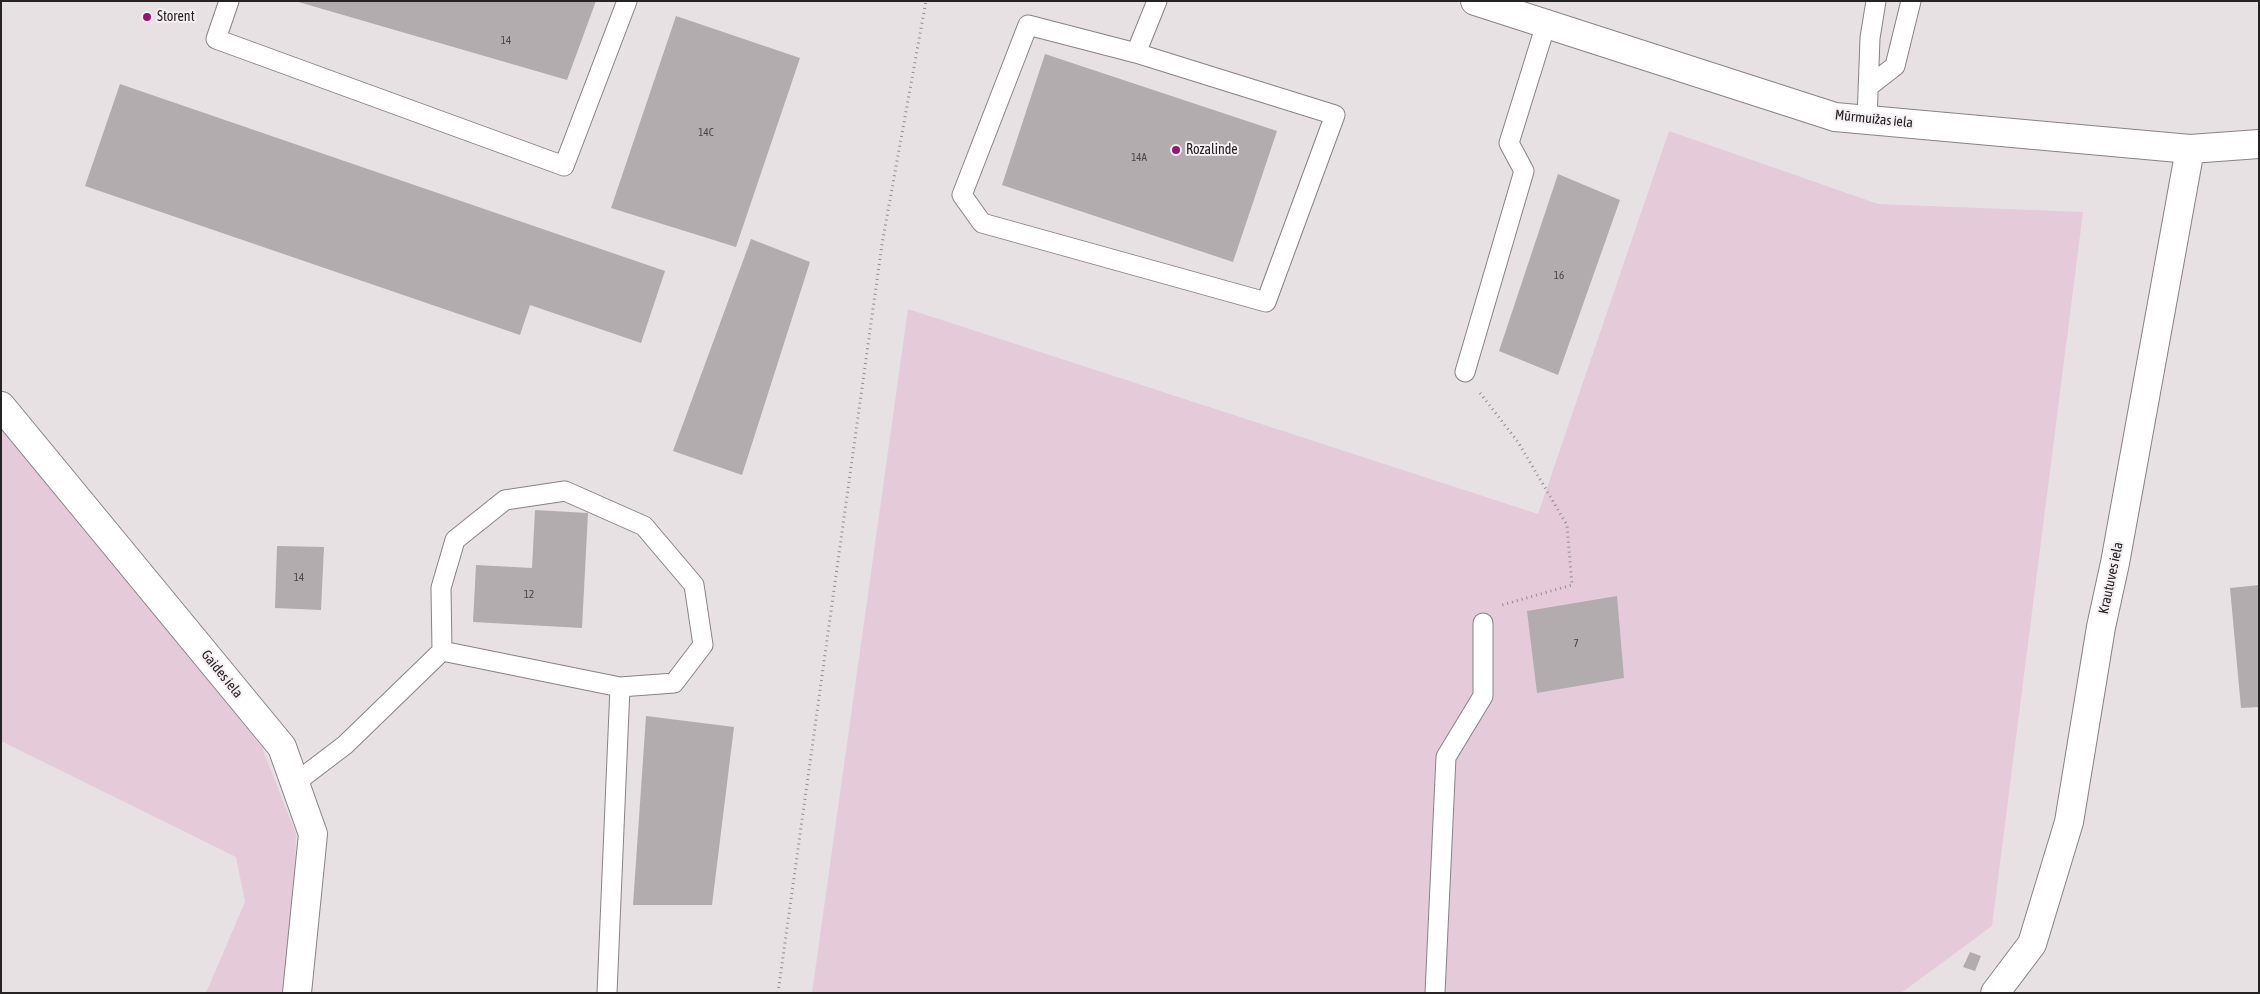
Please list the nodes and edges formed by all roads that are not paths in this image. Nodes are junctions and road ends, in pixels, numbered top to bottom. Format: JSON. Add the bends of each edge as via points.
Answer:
{"nodes":[{"id":1,"x":229,"y":1,"type":"edge"},
{"id":2,"x":626,"y":1,"type":"edge"},
{"id":3,"x":1157,"y":1,"type":"edge"},
{"id":4,"x":1475,"y":1,"type":"edge"},
{"id":5,"x":1876,"y":1,"type":"edge"},
{"id":6,"x":1911,"y":1,"type":"edge"},
{"id":7,"x":1546,"y":24,"type":"junction"},
{"id":8,"x":1136,"y":53,"type":"junction"},
{"id":9,"x":1868,"y":87,"type":"junction"},
{"id":10,"x":1867,"y":120,"type":"junction"},
{"id":11,"x":2259,"y":144,"type":"edge"},
{"id":12,"x":2190,"y":149,"type":"junction"},
{"id":13,"x":1465,"y":372,"type":"road end"},
{"id":14,"x":1,"y":406,"type":"edge"},
{"id":15,"x":1483,"y":623,"type":"road end"},
{"id":16,"x":442,"y":651,"type":"junction"},
{"id":17,"x":620,"y":687,"type":"junction"},
{"id":18,"x":295,"y":783,"type":"junction"},
{"id":19,"x":297,"y":993,"type":"edge"},
{"id":20,"x":607,"y":993,"type":"edge"},
{"id":21,"x":1435,"y":993,"type":"edge"},
{"id":22,"x":1995,"y":993,"type":"edge"}],
"edges":[{"from":1,"to":2,"type":"lane","via":[[216,39],[564,166]]},
{"from":3,"to":8,"type":"lane"},
{"from":4,"to":7,"type":"street","name":"Mūrmuižas iela"},
{"from":5,"to":9,"type":"lane","via":[[1870,38]]},
{"from":6,"to":9,"type":"lane","via":[[1895,66]]},
{"from":7,"to":10,"type":"street","name":"Mūrmuižas iela","via":[[1835,117]]},
{"from":7,"to":13,"type":"lane","via":[[1508,143],[1524,171]]},
{"from":8,"to":8,"type":"lane","via":[[1028,25],[962,195],[982,223],[1266,302],[1335,115]]},
{"from":9,"to":10,"type":"lane"},
{"from":10,"to":12,"type":"street","name":"Mūrmuižas iela"},
{"from":11,"to":12,"type":"street","name":"Mūrmuižas iela"},
{"from":12,"to":22,"type":"street","name":"Krautuves iela","via":[[2101,628],[2069,822],[2032,944]]},
{"from":14,"to":18,"type":"street","name":"Gaides iela","via":[[282,747]]},
{"from":15,"to":21,"type":"lane","via":[[1483,696],[1446,757]]},
{"from":16,"to":17,"type":"lane"},
{"from":16,"to":17,"type":"lane","via":[[441,588],[455,540],[505,500],[565,491],[644,526],[694,585],[703,645],[674,683]]},
{"from":16,"to":18,"type":"lane","via":[[345,745]]},
{"from":17,"to":20,"type":"lane"},
{"from":18,"to":19,"type":"street","name":"Gaides iela","via":[[313,834]]}]}
